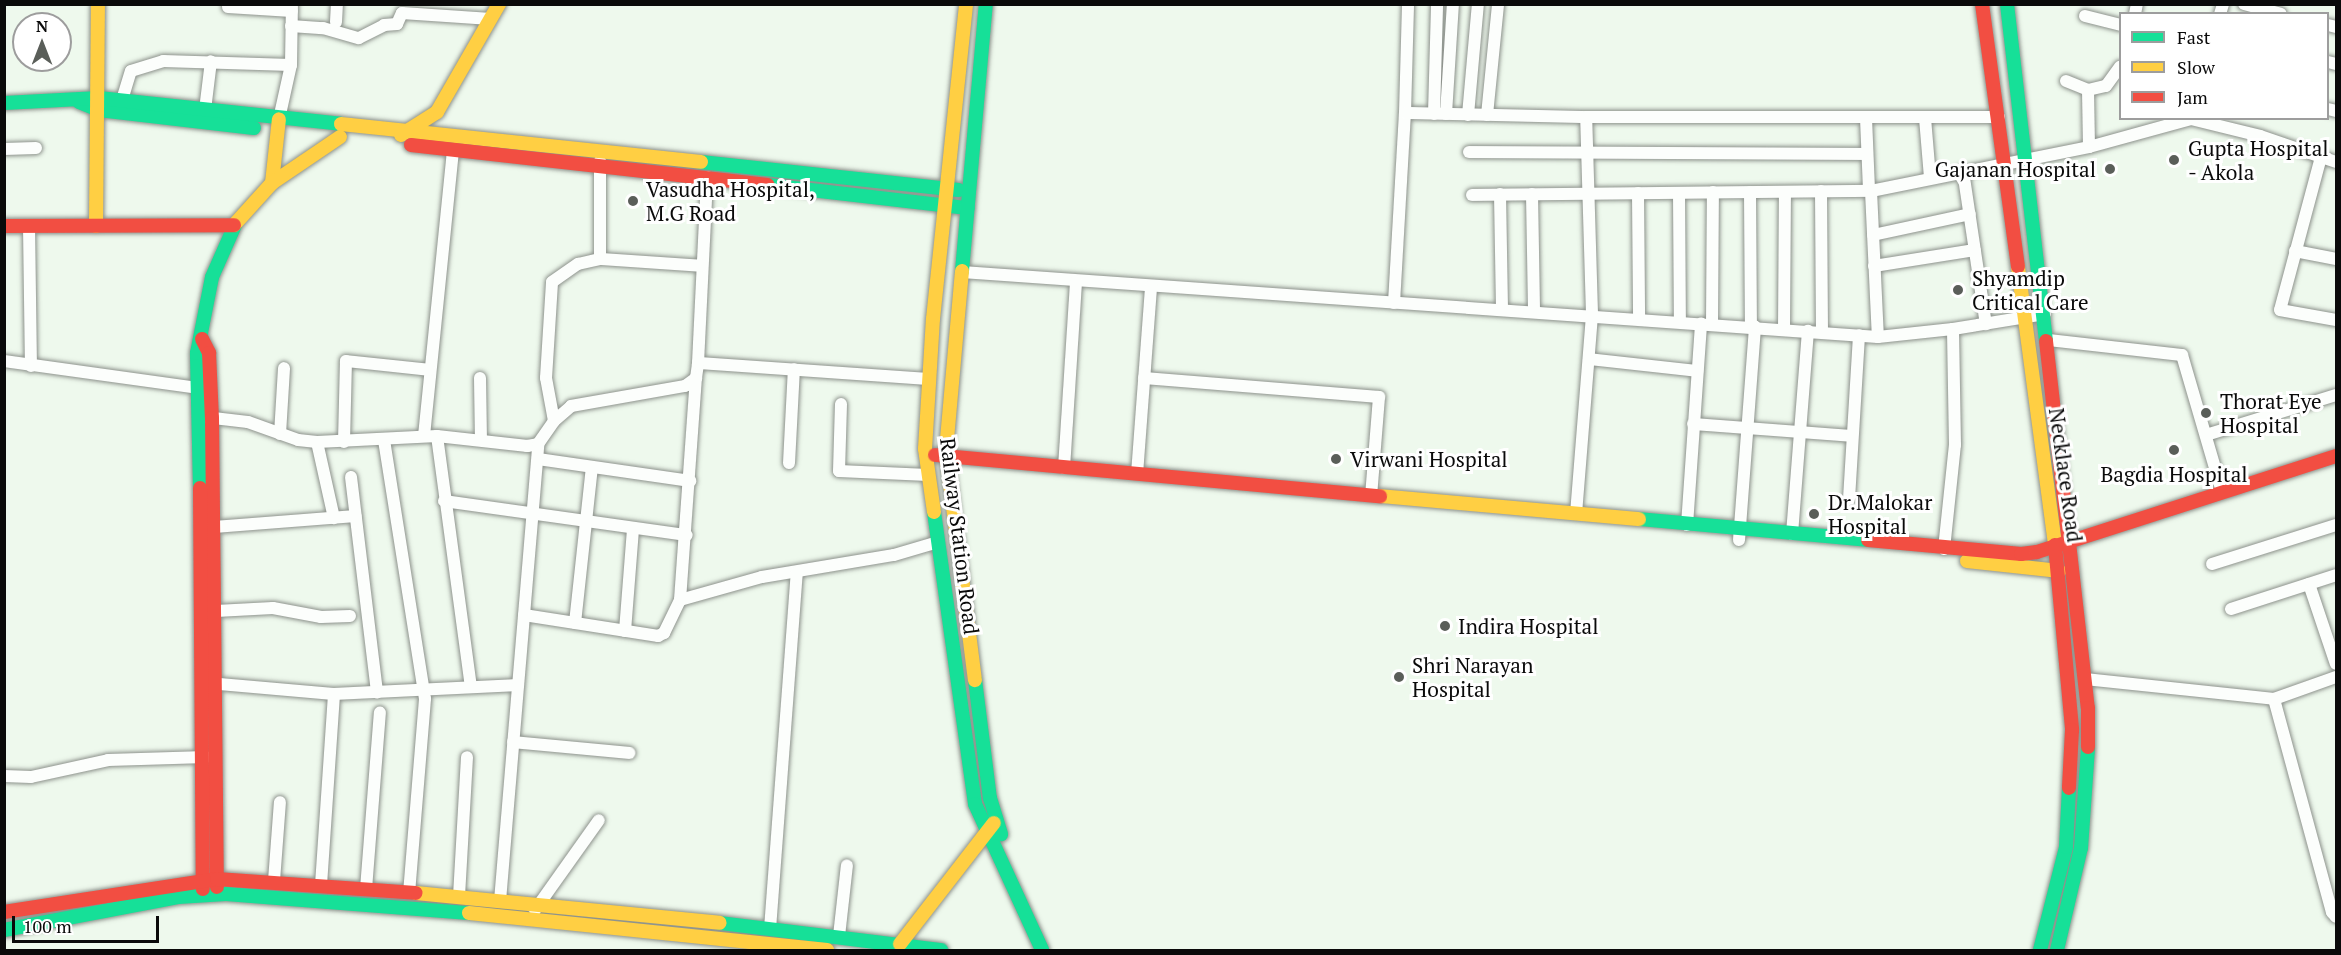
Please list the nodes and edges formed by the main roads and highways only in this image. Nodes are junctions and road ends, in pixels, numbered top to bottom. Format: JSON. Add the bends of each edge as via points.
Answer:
{"nodes":[{"id":1,"x":498,"y":4,"type":"edge"},
{"id":2,"x":966,"y":4,"type":"edge"},
{"id":3,"x":986,"y":4,"type":"edge"},
{"id":4,"x":1982,"y":4,"type":"edge"},
{"id":5,"x":2007,"y":4,"type":"edge"},
{"id":6,"x":98,"y":5,"type":"edge"},
{"id":7,"x":4,"y":103,"type":"edge"},
{"id":8,"x":99,"y":104,"type":"junction"},
{"id":9,"x":437,"y":112,"type":"junction"},
{"id":10,"x":278,"y":125,"type":"junction"},
{"id":11,"x":404,"y":133,"type":"junction"},
{"id":12,"x":340,"y":137,"type":"junction"},
{"id":13,"x":390,"y":142,"type":"junction"},
{"id":14,"x":450,"y":143,"type":"junction"},
{"id":15,"x":601,"y":158,"type":"junction"},
{"id":16,"x":272,"y":183,"type":"junction"},
{"id":17,"x":947,"y":189,"type":"junction"},
{"id":18,"x":970,"y":191,"type":"junction"},
{"id":19,"x":945,"y":206,"type":"junction"},
{"id":20,"x":968,"y":208,"type":"junction"},
{"id":21,"x":235,"y":225,"type":"junction"},
{"id":22,"x":4,"y":226,"type":"edge"},
{"id":23,"x":96,"y":226,"type":"junction"},
{"id":24,"x":202,"y":339,"type":"junction"},
{"id":25,"x":206,"y":417,"type":"junction"},
{"id":26,"x":2337,"y":456,"type":"edge"},
{"id":27,"x":947,"y":462,"type":"junction"},
{"id":28,"x":927,"y":465,"type":"junction"},
{"id":29,"x":207,"y":483,"type":"junction"},
{"id":30,"x":1739,"y":535,"type":"junction"},
{"id":31,"x":2072,"y":541,"type":"junction"},
{"id":32,"x":2055,"y":546,"type":"junction"},
{"id":33,"x":2059,"y":571,"type":"junction"},
{"id":34,"x":211,"y":683,"type":"junction"},
{"id":35,"x":2070,"y":699,"type":"junction"},
{"id":36,"x":2087,"y":699,"type":"junction"},
{"id":37,"x":995,"y":822,"type":"junction"},
{"id":38,"x":986,"y":833,"type":"junction"},
{"id":39,"x":2066,"y":847,"type":"junction"},
{"id":40,"x":2081,"y":848,"type":"junction"},
{"id":41,"x":210,"y":879,"type":"junction"},
{"id":42,"x":211,"y":894,"type":"junction"},
{"id":43,"x":4,"y":912,"type":"edge"},
{"id":44,"x":4,"y":930,"type":"edge"},
{"id":45,"x":900,"y":944,"type":"junction"},
{"id":46,"x":827,"y":951,"type":"edge"},
{"id":47,"x":941,"y":951,"type":"edge"},
{"id":48,"x":1042,"y":951,"type":"edge"},
{"id":49,"x":1056,"y":951,"type":"edge"},
{"id":50,"x":2040,"y":951,"type":"edge"},
{"id":51,"x":2058,"y":951,"type":"edge"}],
"edges":[{"from":1,"to":9,"type":"main road"},
{"from":2,"to":17,"type":"main road","name":"Railway Station Road"},
{"from":3,"to":18,"type":"main road","name":"Railway Station Road"},
{"from":4,"to":32,"type":"main road","name":"Necklace Road"},
{"from":5,"to":31,"type":"main road","name":"Necklace Road"},
{"from":6,"to":8,"type":"main road"},
{"from":7,"to":8,"type":"main road","via":[[72,100]]},
{"from":8,"to":10,"type":"main road"},
{"from":8,"to":10,"type":"main road","via":[[122,100],[205,110]]},
{"from":8,"to":23,"type":"main road"},
{"from":9,"to":11,"type":"main road"},
{"from":9,"to":14,"type":"main road"},
{"from":10,"to":11,"type":"main road"},
{"from":10,"to":12,"type":"main road"},
{"from":10,"to":16,"type":"main road"},
{"from":11,"to":13,"type":"main road"},
{"from":11,"to":14,"type":"main road"},
{"from":12,"to":13,"type":"main road"},
{"from":12,"to":16,"type":"main road"},
{"from":13,"to":14,"type":"main road"},
{"from":14,"to":15,"type":"main road"},
{"from":15,"to":17,"type":"main road"},
{"from":15,"to":19,"type":"main road","via":[[707,177]]},
{"from":16,"to":21,"type":"main road"},
{"from":17,"to":18,"type":"main road"},
{"from":17,"to":19,"type":"main road","name":"Railway Station Road"},
{"from":18,"to":20,"type":"main road","name":"Railway Station Road"},
{"from":19,"to":20,"type":"main road"},
{"from":19,"to":28,"type":"main road","name":"Railway Station Road","via":[[929,379]]},
{"from":20,"to":27,"type":"main road","name":"Railway Station Road"},
{"from":21,"to":23,"type":"main road"},
{"from":21,"to":24,"type":"main road","via":[[212,277]]},
{"from":22,"to":23,"type":"main road"},
{"from":24,"to":25,"type":"main road","via":[[209,353]]},
{"from":24,"to":25,"type":"main road","via":[[197,353]]},
{"from":25,"to":29,"type":"main road"},
{"from":26,"to":31,"type":"main road"},
{"from":27,"to":28,"type":"main road"},
{"from":27,"to":30,"type":"main road"},
{"from":27,"to":30,"type":"main road","via":[[1137,474],[1576,514],[1687,525]]},
{"from":27,"to":37,"type":"main road","name":"Railway Station Road"},
{"from":28,"to":38,"type":"main road","name":"Railway Station Road","via":[[975,804]]},
{"from":29,"to":34,"type":"main road"},
{"from":29,"to":34,"type":"main road","via":[[214,526],[216,611]]},
{"from":30,"to":32,"type":"main road","via":[[1792,534],[2021,554]]},
{"from":30,"to":33,"type":"main road"},
{"from":31,"to":32,"type":"main road"},
{"from":31,"to":36,"type":"main road","name":"Necklace Road"},
{"from":32,"to":33,"type":"main road","name":"Necklace Road"},
{"from":33,"to":35,"type":"main road","name":"Necklace Road"},
{"from":34,"to":41,"type":"main road"},
{"from":34,"to":41,"type":"main road","via":[[206,757]]},
{"from":35,"to":36,"type":"main road"},
{"from":35,"to":39,"type":"main road","name":"Necklace Road","via":[[2072,769]]},
{"from":36,"to":40,"type":"main road","name":"Necklace Road","via":[[2088,777]]},
{"from":37,"to":38,"type":"main road"},
{"from":37,"to":49,"type":"main road","name":"Railway Station Road"},
{"from":38,"to":45,"type":"main road"},
{"from":38,"to":48,"type":"main road","name":"Railway Station Road"},
{"from":39,"to":40,"type":"main road"},
{"from":39,"to":50,"type":"main road","name":"Necklace Road"},
{"from":40,"to":51,"type":"main road","name":"Necklace Road"},
{"from":41,"to":42,"type":"main road"},
{"from":41,"to":43,"type":"main road"},
{"from":41,"to":45,"type":"main road","via":[[459,896]]},
{"from":42,"to":44,"type":"main road"},
{"from":42,"to":46,"type":"main road","via":[[530,918]]},
{"from":45,"to":47,"type":"main road"}]}
